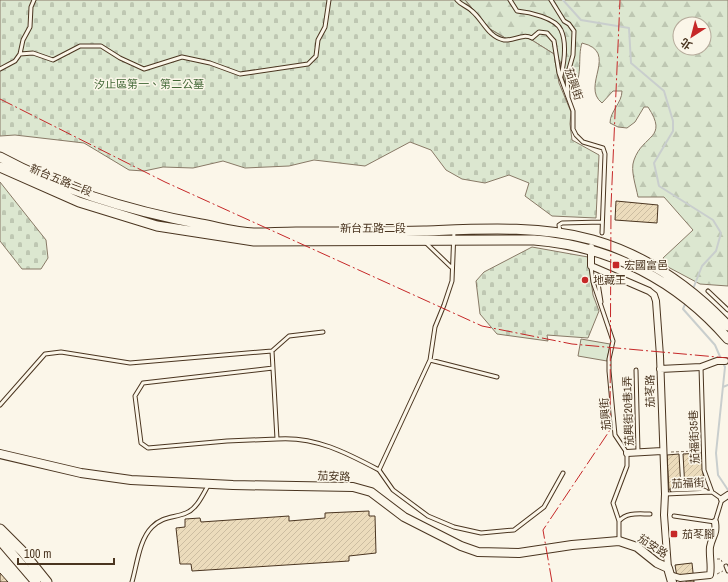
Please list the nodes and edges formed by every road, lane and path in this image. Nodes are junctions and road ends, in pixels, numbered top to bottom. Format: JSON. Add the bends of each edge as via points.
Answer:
{"nodes":[{"id":1,"x":34,"y":0,"type":"edge"},
{"id":2,"x":329,"y":0,"type":"edge"},
{"id":3,"x":457,"y":0,"type":"edge"},
{"id":4,"x":510,"y":0,"type":"edge"},
{"id":5,"x":551,"y":0,"type":"edge"},
{"id":6,"x":20,"y":54,"type":"junction"},
{"id":7,"x":0,"y":69,"type":"edge"},
{"id":8,"x":561,"y":78,"type":"junction"},
{"id":9,"x":568,"y":99,"type":"junction"},
{"id":10,"x":0,"y":157,"type":"edge"},
{"id":11,"x":0,"y":167,"type":"edge"},
{"id":12,"x":602,"y":222,"type":"junction"},
{"id":13,"x":454,"y":229,"type":"junction"},
{"id":14,"x":560,"y":233,"type":"junction"},
{"id":15,"x":602,"y":233,"type":"dead end"},
{"id":16,"x":420,"y":236,"type":"junction"},
{"id":17,"x":452,"y":240,"type":"junction"},
{"id":18,"x":592,"y":245,"type":"junction"},
{"id":19,"x":591,"y":266,"type":"junction"},
{"id":20,"x":451,"y":267,"type":"junction"},
{"id":21,"x":597,"y":277,"type":"dead end"},
{"id":22,"x":708,"y":291,"type":"dead end"},
{"id":23,"x":601,"y":305,"type":"junction"},
{"id":24,"x":728,"y":310,"type":"edge"},
{"id":25,"x":728,"y":326,"type":"edge"},
{"id":26,"x":323,"y":332,"type":"dead end"},
{"id":27,"x":728,"y":339,"type":"edge"},
{"id":28,"x":272,"y":351,"type":"junction"},
{"id":29,"x":430,"y":360,"type":"junction"},
{"id":30,"x":727,"y":361,"type":"edge"},
{"id":31,"x":701,"y":367,"type":"junction"},
{"id":32,"x":273,"y":368,"type":"junction"},
{"id":33,"x":660,"y":368,"type":"junction"},
{"id":34,"x":636,"y":370,"type":"dead end"},
{"id":35,"x":497,"y":377,"type":"dead end"},
{"id":36,"x":0,"y":405,"type":"edge"},
{"id":37,"x":277,"y":439,"type":"junction"},
{"id":38,"x":702,"y":451,"type":"junction"},
{"id":39,"x":638,"y":452,"type":"junction"},
{"id":40,"x":663,"y":452,"type":"junction"},
{"id":41,"x":627,"y":453,"type":"junction"},
{"id":42,"x":0,"y":454,"type":"edge"},
{"id":43,"x":380,"y":470,"type":"junction"},
{"id":44,"x":563,"y":473,"type":"dead end"},
{"id":45,"x":209,"y":484,"type":"junction"},
{"id":46,"x":672,"y":490,"type":"dead end"},
{"id":47,"x":708,"y":492,"type":"junction"},
{"id":48,"x":712,"y":492,"type":"junction"},
{"id":49,"x":665,"y":494,"type":"junction"},
{"id":50,"x":728,"y":495,"type":"edge"},
{"id":51,"x":722,"y":499,"type":"junction"},
{"id":52,"x":650,"y":514,"type":"dead end"},
{"id":53,"x":674,"y":516,"type":"dead end"},
{"id":54,"x":619,"y":521,"type":"junction"},
{"id":55,"x":715,"y":522,"type":"junction"},
{"id":56,"x":0,"y":529,"type":"edge"},
{"id":57,"x":619,"y":541,"type":"junction"},
{"id":58,"x":3,"y":543,"type":"edge"},
{"id":59,"x":711,"y":560,"type":"junction"},
{"id":60,"x":726,"y":566,"type":"joint"},
{"id":61,"x":728,"y":570,"type":"edge"},
{"id":62,"x":670,"y":575,"type":"edge"},
{"id":63,"x":712,"y":576,"type":"junction"},
{"id":64,"x":36,"y":582,"type":"edge"},
{"id":65,"x":47,"y":582,"type":"edge"},
{"id":66,"x":132,"y":582,"type":"edge"},
{"id":67,"x":705,"y":582,"type":"edge"}],
"edges":[{"from":1,"to":6,"type":"lane","via":[[30,27],[23,40]]},
{"from":2,"to":6,"type":"lane","via":[[325,27],[318,40],[316,56],[308,64],[240,74],[182,57],[144,69],[101,46],[80,46],[53,60],[32,53]]},
{"from":3,"to":8,"type":"lane","name":"茄興街","via":[[473,11],[483,25],[498,38],[509,40],[526,35],[532,38],[539,32],[547,33],[554,41]]},
{"from":4,"to":8,"type":"lane","via":[[517,11],[529,12],[554,22],[561,29],[564,43]]},
{"from":5,"to":9,"type":"lane","via":[[574,31],[573,55],[567,76]]},
{"from":6,"to":7,"type":"lane","via":[[15,61]]},
{"from":8,"to":9,"type":"lane","name":"茄興街"},
{"from":9,"to":12,"type":"lane","name":"茄興街","via":[[573,111],[573,129],[576,135],[583,142],[603,148],[605,154]]},
{"from":10,"to":16,"type":"main road","name":"新台五路二段","via":[[29,173],[81,193],[161,216],[252,233]]},
{"from":11,"to":16,"type":"main road","name":"新台五路二段","via":[[80,202],[157,226],[254,241]]},
{"from":12,"to":14,"type":"lane","via":[[562,223],[559,225]]},
{"from":12,"to":15,"type":"lane","name":"茄興街"},
{"from":13,"to":14,"type":"main road","name":"新台五路二段","via":[[535,230]]},
{"from":13,"to":16,"type":"main road","name":"新台五路二段"},
{"from":13,"to":17,"type":"lane"},
{"from":14,"to":18,"type":"main road","name":"新台五路二段"},
{"from":16,"to":17,"type":"main road","name":"新台五路二段"},
{"from":16,"to":20,"type":"lane"},
{"from":17,"to":18,"type":"main road","name":"新台五路二段","via":[[534,240]]},
{"from":17,"to":20,"type":"lane"},
{"from":18,"to":19,"type":"street"},
{"from":18,"to":25,"type":"main road","name":"新台五路二段","via":[[608,245],[634,255],[676,281],[707,305]]},
{"from":18,"to":27,"type":"main road","name":"新台五路二段","via":[[669,286],[708,317]]},
{"from":19,"to":23,"type":"lane","name":"茄興街","via":[[593,282]]},
{"from":19,"to":33,"type":"street","name":"茄苳路","via":[[654,294]]},
{"from":20,"to":29,"type":"lane","via":[[452,281],[435,327]]},
{"from":21,"to":23,"type":"lane","name":"茄興街"},
{"from":22,"to":24,"type":"lane"},
{"from":23,"to":41,"type":"lane","name":"茄興街","via":[[613,341],[609,371],[615,435]]},
{"from":26,"to":28,"type":"lane","via":[[289,336]]},
{"from":28,"to":32,"type":"lane"},
{"from":28,"to":36,"type":"lane","via":[[130,363],[61,352],[45,354]]},
{"from":29,"to":35,"type":"lane"},
{"from":29,"to":43,"type":"lane"},
{"from":30,"to":31,"type":"street","via":[[717,361]]},
{"from":31,"to":33,"type":"street"},
{"from":31,"to":38,"type":"lane","name":"茄福街35巷"},
{"from":32,"to":37,"type":"lane"},
{"from":32,"to":37,"type":"lane","via":[[143,383],[136,396],[141,443],[148,448]]},
{"from":33,"to":40,"type":"street","name":"茄苳路"},
{"from":34,"to":39,"type":"lane","name":"茄興街20巷1弄"},
{"from":37,"to":43,"type":"lane","via":[[294,438],[339,449]]},
{"from":38,"to":40,"type":"path"},
{"from":38,"to":48,"type":"lane","name":"茄福街35巷","via":[[704,470]]},
{"from":39,"to":40,"type":"street"},
{"from":39,"to":41,"type":"street"},
{"from":40,"to":49,"type":"street","name":"茄苳路"},
{"from":41,"to":54,"type":"lane","via":[[627,466],[613,503]]},
{"from":42,"to":45,"type":"street","name":"茄安路","via":[[106,477]]},
{"from":43,"to":44,"type":"lane","via":[[393,490],[428,516],[454,527],[481,533],[514,530],[544,507]]},
{"from":45,"to":57,"type":"street","name":"茄安路","via":[[353,487],[371,492],[404,517],[478,552],[519,553]]},
{"from":45,"to":66,"type":"lane","via":[[194,508],[186,513],[163,518],[151,528],[143,541]]},
{"from":46,"to":47,"type":"lane","via":[[700,489]]},
{"from":47,"to":48,"type":"lane","name":"茄福街"},
{"from":47,"to":49,"type":"lane","name":"茄福街"},
{"from":48,"to":51,"type":"lane"},
{"from":49,"to":62,"type":"street","name":"茄苳路","via":[[664,515]]},
{"from":50,"to":51,"type":"street"},
{"from":51,"to":55,"type":"lane"},
{"from":52,"to":54,"type":"lane","via":[[629,514]]},
{"from":53,"to":55,"type":"lane"},
{"from":54,"to":57,"type":"lane"},
{"from":55,"to":59,"type":"street","via":[[715,535],[710,547]]},
{"from":56,"to":58,"type":"main road"},
{"from":57,"to":62,"type":"street","name":"茄安路","via":[[637,547]]},
{"from":58,"to":64,"type":"main road"},
{"from":58,"to":65,"type":"main road"},
{"from":59,"to":60,"type":"path","via":[[721,559]]},
{"from":59,"to":63,"type":"street"},
{"from":60,"to":61,"type":"lane"},
{"from":61,"to":63,"type":"path"},
{"from":62,"to":63,"type":"street","via":[[680,578]]},
{"from":63,"to":67,"type":"street"}]}
